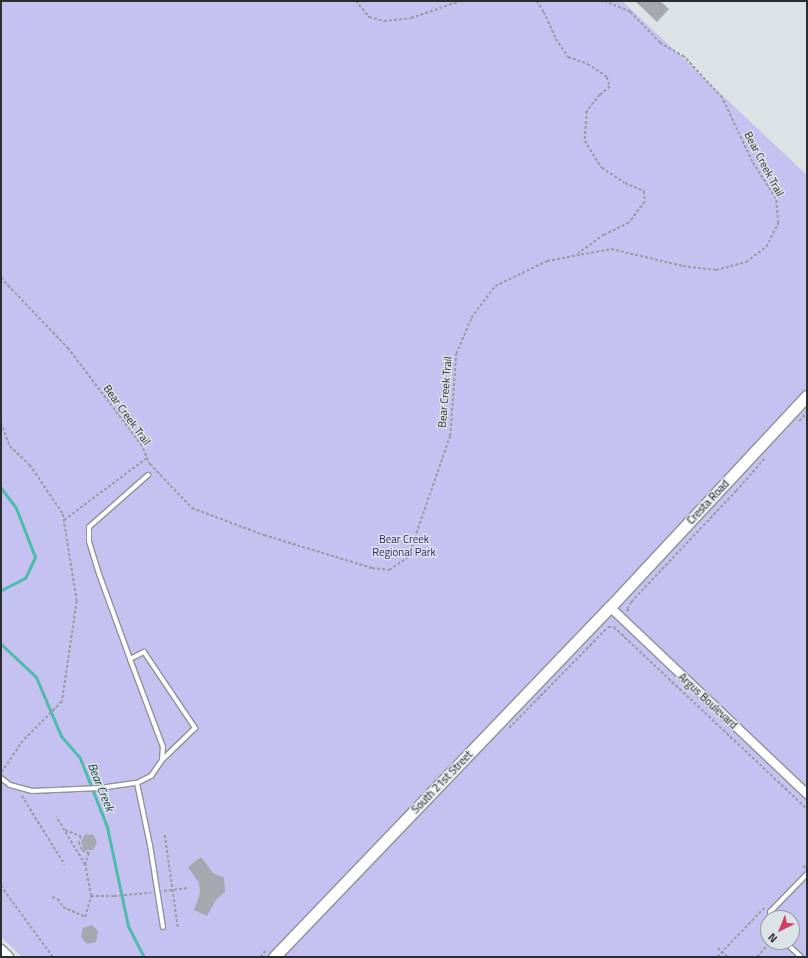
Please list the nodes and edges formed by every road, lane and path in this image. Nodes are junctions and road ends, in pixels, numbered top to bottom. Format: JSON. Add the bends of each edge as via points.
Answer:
{"nodes":[{"id":1,"x":356,"y":1,"type":"edge"},
{"id":2,"x":460,"y":1,"type":"edge"},
{"id":3,"x":537,"y":1,"type":"edge"},
{"id":4,"x":603,"y":1,"type":"edge"},
{"id":5,"x":576,"y":256,"type":"junction"},
{"id":6,"x":1,"y":278,"type":"edge"},
{"id":7,"x":807,"y":396,"type":"edge"},
{"id":8,"x":807,"y":412,"type":"edge"},
{"id":9,"x":1,"y":423,"type":"edge"},
{"id":10,"x":796,"y":424,"type":"dead end"},
{"id":11,"x":765,"y":457,"type":"dead end"},
{"id":12,"x":147,"y":458,"type":"junction"},
{"id":13,"x":148,"y":475,"type":"dead end"},
{"id":14,"x":64,"y":520,"type":"junction"},
{"id":15,"x":610,"y":607,"type":"junction"},
{"id":16,"x":630,"y":615,"type":"dead end"},
{"id":17,"x":130,"y":659,"type":"junction"},
{"id":18,"x":506,"y":731,"type":"dead end"},
{"id":19,"x":162,"y":760,"type":"junction"},
{"id":20,"x":1,"y":773,"type":"edge"},
{"id":21,"x":1,"y":778,"type":"edge"},
{"id":22,"x":137,"y":783,"type":"junction"},
{"id":23,"x":20,"y":788,"type":"junction"},
{"id":24,"x":807,"y":794,"type":"edge"},
{"id":25,"x":807,"y":809,"type":"edge"},
{"id":26,"x":56,"y":817,"type":"dead end"},
{"id":27,"x":65,"y":830,"type":"junction"},
{"id":28,"x":165,"y":835,"type":"dead end"},
{"id":29,"x":807,"y":864,"type":"edge"},
{"id":30,"x":65,"y":865,"type":"dead end"},
{"id":31,"x":85,"y":865,"type":"junction"},
{"id":32,"x":802,"y":869,"type":"dead end"},
{"id":33,"x":807,"y":874,"type":"edge"},
{"id":34,"x":1,"y":886,"type":"edge"},
{"id":35,"x":131,"y":894,"type":"dead end"},
{"id":36,"x":91,"y":896,"type":"junction"},
{"id":37,"x":52,"y":897,"type":"dead end"},
{"id":38,"x":769,"y":903,"type":"dead end"},
{"id":39,"x":772,"y":910,"type":"edge"},
{"id":40,"x":163,"y":927,"type":"dead end"},
{"id":41,"x":178,"y":928,"type":"dead end"},
{"id":42,"x":718,"y":948,"type":"dead end"},
{"id":43,"x":1,"y":950,"type":"edge"},
{"id":44,"x":794,"y":950,"type":"edge"},
{"id":45,"x":722,"y":952,"type":"junction"},
{"id":46,"x":8,"y":957,"type":"edge"},
{"id":47,"x":53,"y":957,"type":"edge"},
{"id":48,"x":274,"y":957,"type":"edge"},
{"id":49,"x":718,"y":957,"type":"edge"},
{"id":50,"x":728,"y":957,"type":"edge"},
{"id":51,"x":801,"y":957,"type":"edge"}],
"edges":[{"from":1,"to":2,"type":"path","via":[[369,17],[384,21],[411,18]]},
{"from":3,"to":5,"type":"path","via":[[568,57],[588,64],[607,78],[610,88],[600,95],[587,111],[584,141],[602,168],[625,183],[644,191],[645,202],[629,223],[604,234]]},
{"from":4,"to":5,"type":"path","name":"Bear Creek Trail","via":[[630,12],[660,43],[684,57],[722,98],[752,162],[776,199],[778,223],[766,247],[756,255],[746,262],[716,270],[683,266],[611,249]]},
{"from":5,"to":12,"type":"path","name":"Bear Creek Trail","via":[[547,261],[495,286],[471,318],[456,354],[450,436],[408,557],[389,570],[372,568],[271,537],[192,508]]},
{"from":6,"to":12,"type":"path","name":"Bear Creek Trail","via":[[68,348],[141,444]]},
{"from":7,"to":15,"type":"main road","name":"Cresta Road"},
{"from":8,"to":10,"type":"path"},
{"from":9,"to":14,"type":"path","via":[[10,446],[30,465],[63,514]]},
{"from":11,"to":16,"type":"path","via":[[631,602],[627,609]]},
{"from":12,"to":14,"type":"path"},
{"from":13,"to":17,"type":"lane","via":[[89,527],[89,541],[99,574]]},
{"from":14,"to":20,"type":"path","via":[[77,601],[62,702],[23,741]]},
{"from":15,"to":24,"type":"street","name":"Argus Boulevard"},
{"from":15,"to":48,"type":"main road","name":"South 21st Street"},
{"from":17,"to":19,"type":"lane","via":[[163,747]]},
{"from":17,"to":19,"type":"lane","via":[[144,652],[195,728]]},
{"from":18,"to":25,"type":"path","via":[[608,627],[614,627]]},
{"from":19,"to":22,"type":"lane","via":[[152,776]]},
{"from":21,"to":23,"type":"lane","via":[[10,785]]},
{"from":22,"to":23,"type":"lane","via":[[85,789],[32,791]]},
{"from":22,"to":40,"type":"lane"},
{"from":23,"to":30,"type":"path","via":[[23,800]]},
{"from":26,"to":27,"type":"path"},
{"from":27,"to":31,"type":"path"},
{"from":27,"to":31,"type":"path","via":[[81,836],[79,842],[82,850],[89,853]]},
{"from":28,"to":41,"type":"path"},
{"from":29,"to":32,"type":"path"},
{"from":31,"to":36,"type":"path"},
{"from":33,"to":39,"type":"lane"},
{"from":34,"to":47,"type":"path"},
{"from":35,"to":36,"type":"path"},
{"from":36,"to":37,"type":"path","via":[[85,917],[63,907],[58,899]]},
{"from":38,"to":45,"type":"path"},
{"from":42,"to":45,"type":"path"},
{"from":43,"to":46,"type":"street"},
{"from":44,"to":51,"type":"lane"},
{"from":45,"to":49,"type":"path"},
{"from":45,"to":50,"type":"path"}]}
